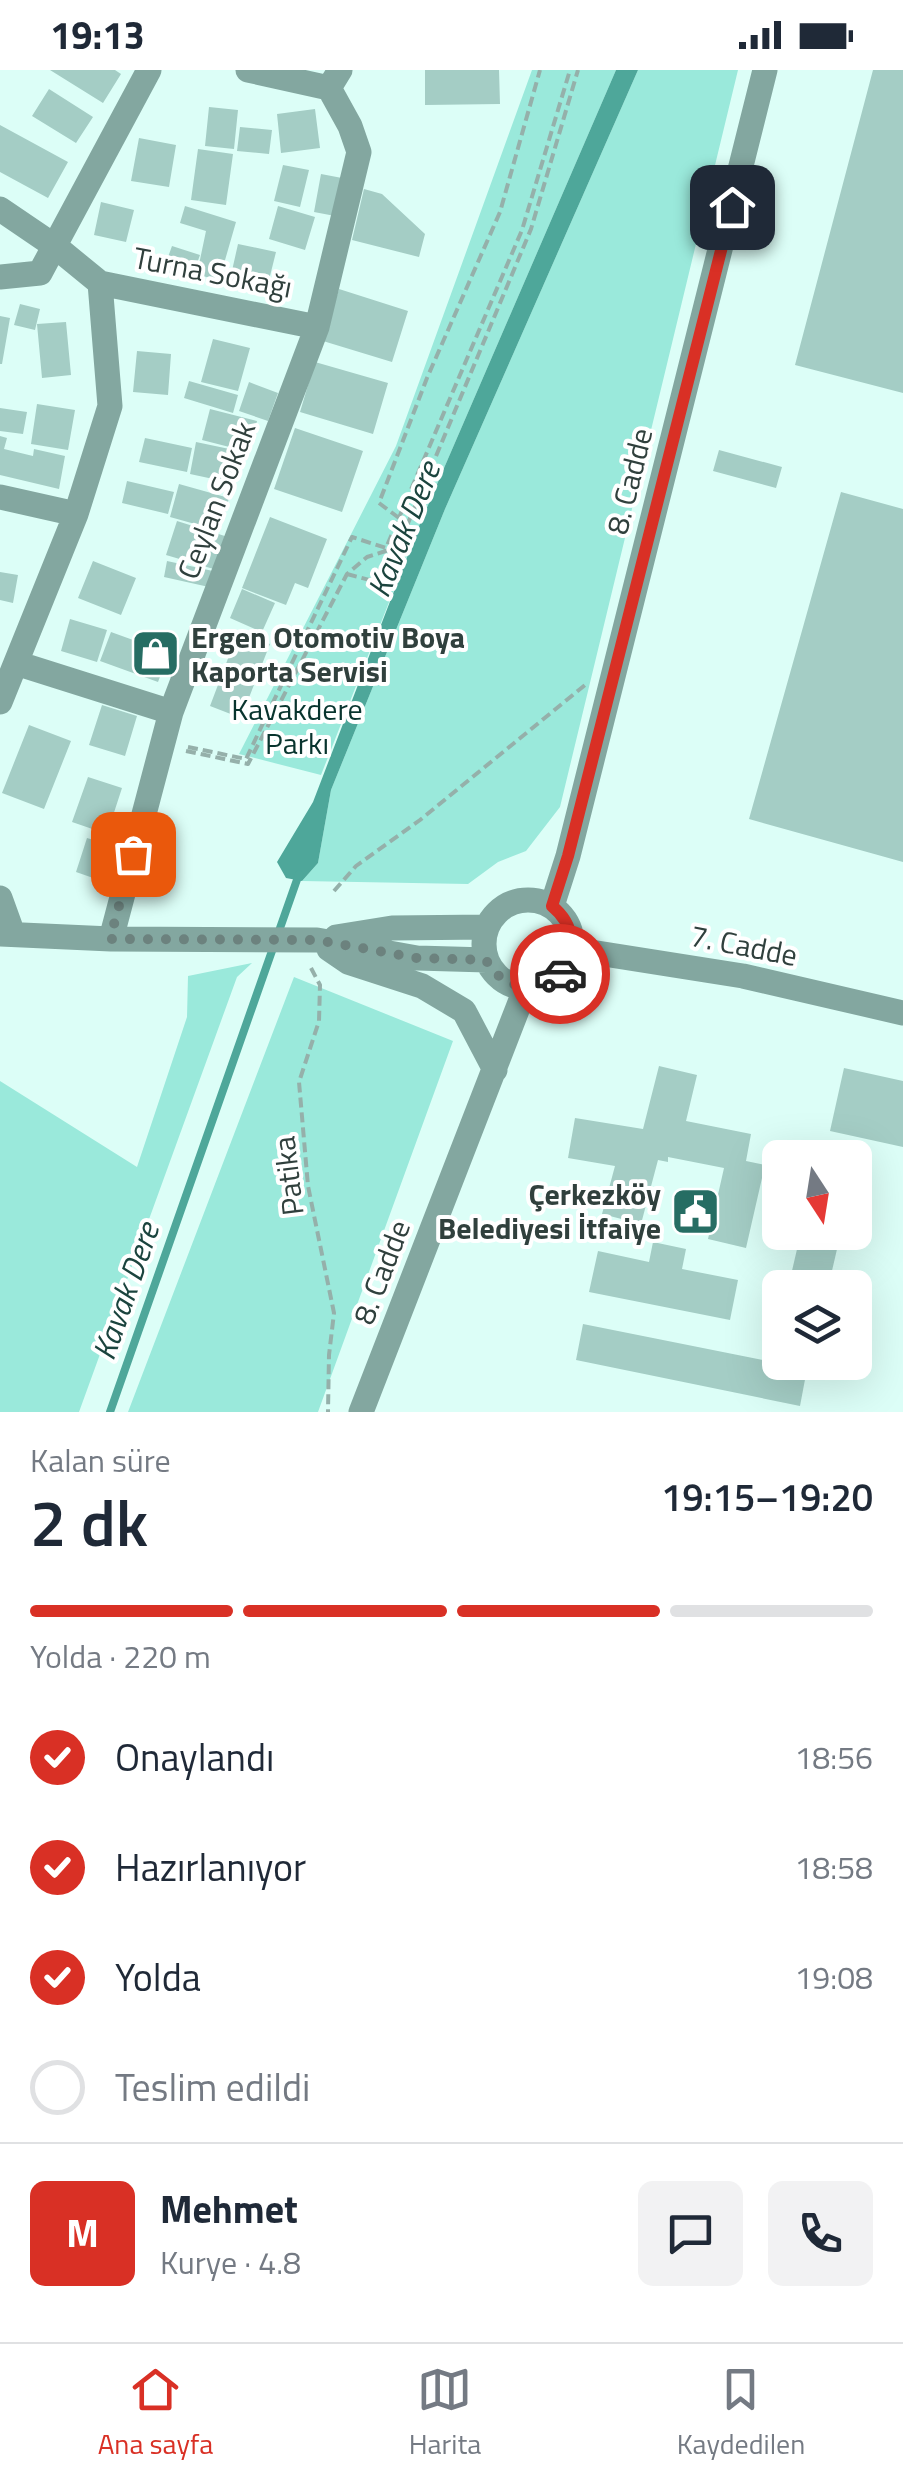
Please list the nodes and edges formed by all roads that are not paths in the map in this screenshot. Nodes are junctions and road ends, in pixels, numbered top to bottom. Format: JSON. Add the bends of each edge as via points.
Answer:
{"nodes":[{"id":1,"x":150,"y":70,"type":"edge"},
{"id":2,"x":248,"y":70,"type":"edge"},
{"id":3,"x":765,"y":70,"type":"edge"},
{"id":4,"x":334,"y":79,"type":"edge"},
{"id":5,"x":0,"y":210,"type":"edge"},
{"id":6,"x":56,"y":248,"type":"junction"},
{"id":7,"x":0,"y":278,"type":"edge"},
{"id":8,"x":100,"y":283,"type":"junction"},
{"id":9,"x":317,"y":327,"type":"junction"},
{"id":10,"x":0,"y":497,"type":"edge"},
{"id":11,"x":76,"y":514,"type":"junction"},
{"id":12,"x":16,"y":663,"type":"junction"},
{"id":13,"x":0,"y":702,"type":"edge"},
{"id":14,"x":171,"y":712,"type":"junction"},
{"id":15,"x":0,"y":898,"type":"edge"},
{"id":16,"x":552,"y":906,"type":"junction"},
{"id":17,"x":486,"y":927,"type":"junction"},
{"id":18,"x":6,"y":934,"type":"edge"},
{"id":19,"x":110,"y":939,"type":"junction"},
{"id":20,"x":309,"y":949,"type":"junction"},
{"id":21,"x":572,"y":949,"type":"junction"},
{"id":22,"x":486,"y":960,"type":"junction"},
{"id":23,"x":526,"y":988,"type":"junction"},
{"id":24,"x":903,"y":1013,"type":"edge"},
{"id":25,"x":495,"y":1070,"type":"junction"},
{"id":26,"x":362,"y":1412,"type":"edge"}],
"edges":[{"from":1,"to":6,"type":"street"},
{"from":2,"to":4,"type":"street"},
{"from":3,"to":16,"type":"street","name":"8. Cadde"},
{"from":4,"to":9,"type":"street","name":"Ceylan Sokak","via":[[359,152]]},
{"from":5,"to":6,"type":"street","name":"Turna Sokağı"},
{"from":6,"to":7,"type":"street","via":[[40,273]]},
{"from":6,"to":8,"type":"street","name":"Turna Sokağı"},
{"from":8,"to":9,"type":"street","name":"Turna Sokağı"},
{"from":8,"to":11,"type":"street","via":[[110,406]]},
{"from":9,"to":14,"type":"street","name":"Ceylan Sokak"},
{"from":10,"to":11,"type":"street"},
{"from":11,"to":12,"type":"street"},
{"from":12,"to":13,"type":"street"},
{"from":12,"to":14,"type":"street"},
{"from":14,"to":19,"type":"street","name":"Ceylan Sokak"},
{"from":15,"to":18,"type":"street"},
{"from":16,"to":17,"type":"street","via":[[520,900]]},
{"from":16,"to":21,"type":"street","via":[[567,922]]},
{"from":17,"to":20,"type":"street","via":[[392,928]]},
{"from":17,"to":22,"type":"street"},
{"from":18,"to":19,"type":"street"},
{"from":19,"to":20,"type":"street","via":[[255,938]]},
{"from":20,"to":22,"type":"street"},
{"from":20,"to":25,"type":"street","via":[[422,986],[464,1011]]},
{"from":21,"to":23,"type":"street","via":[[560,974]]},
{"from":21,"to":24,"type":"street","name":"7. Cadde","via":[[743,976]]},
{"from":22,"to":23,"type":"street","via":[[499,978]]},
{"from":23,"to":25,"type":"street","name":"8. Cadde"},
{"from":25,"to":26,"type":"street","name":"8. Cadde"}]}
